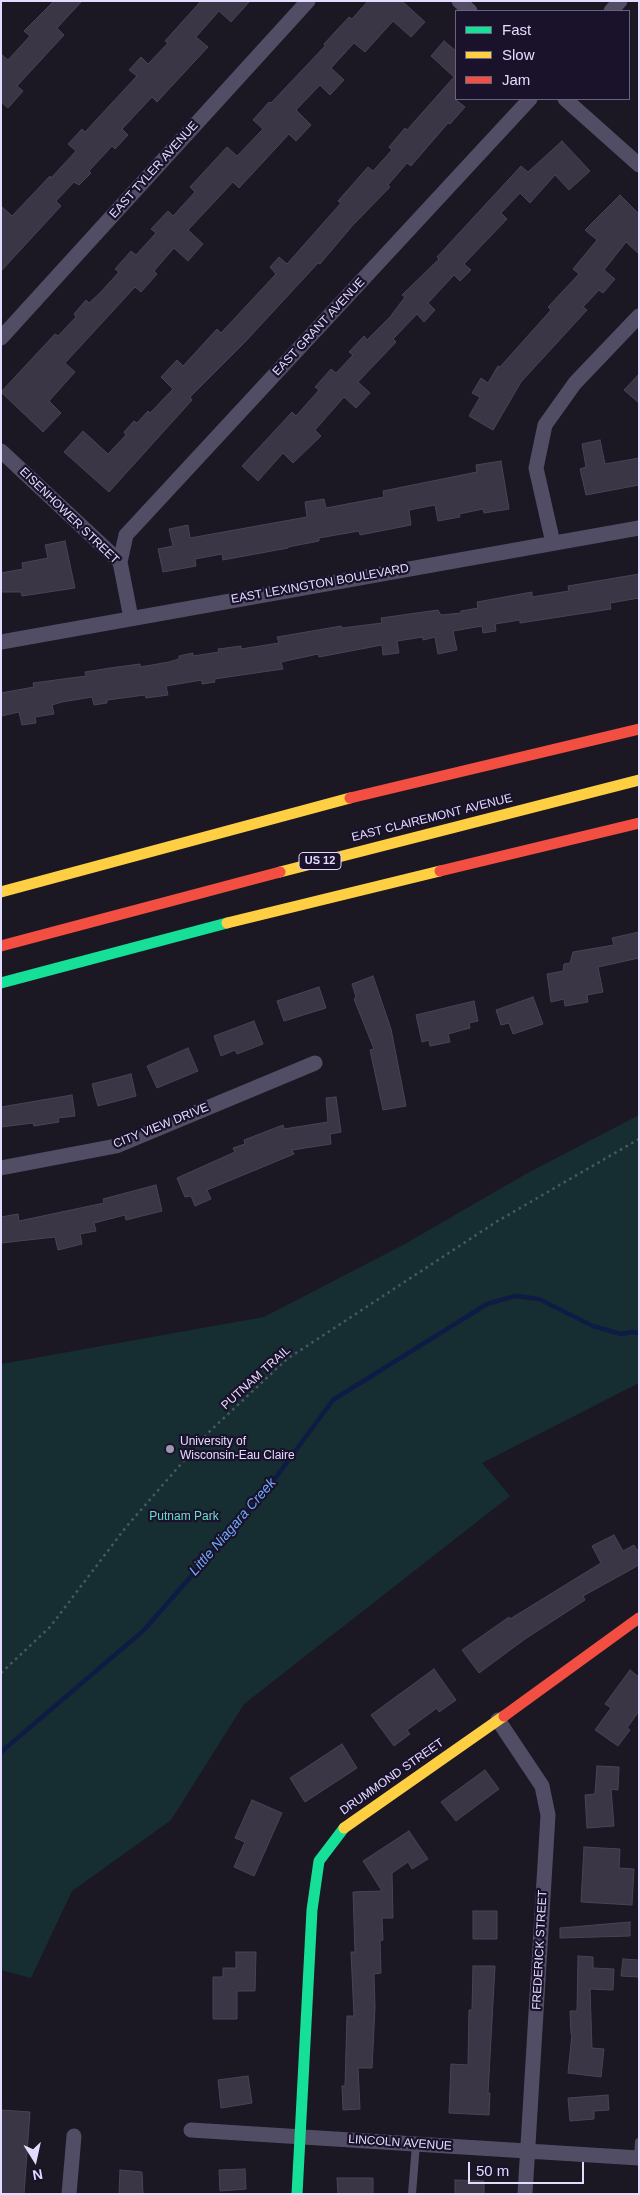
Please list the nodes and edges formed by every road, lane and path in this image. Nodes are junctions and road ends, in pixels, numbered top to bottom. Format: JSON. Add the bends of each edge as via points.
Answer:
{"nodes":[{"id":1,"x":308,"y":1,"type":"edge"},
{"id":2,"x":459,"y":1,"type":"edge"},
{"id":3,"x":469,"y":10,"type":"edge"},
{"id":4,"x":529,"y":100,"type":"edge"},
{"id":5,"x":566,"y":100,"type":"edge"},
{"id":6,"x":639,"y":165,"type":"edge"},
{"id":7,"x":639,"y":316,"type":"edge"},
{"id":8,"x":1,"y":338,"type":"edge"},
{"id":9,"x":1,"y":451,"type":"edge"},
{"id":10,"x":639,"y":528,"type":"edge"},
{"id":11,"x":553,"y":543,"type":"junction"},
{"id":12,"x":120,"y":562,"type":"junction"},
{"id":13,"x":131,"y":618,"type":"junction"},
{"id":14,"x":1,"y":642,"type":"edge"},
{"id":15,"x":639,"y":729,"type":"edge"},
{"id":16,"x":639,"y":780,"type":"edge"},
{"id":17,"x":639,"y":822,"type":"edge"},
{"id":18,"x":1,"y":892,"type":"edge"},
{"id":19,"x":1,"y":946,"type":"edge"},
{"id":20,"x":1,"y":983,"type":"edge"},
{"id":21,"x":315,"y":1064,"type":"dead end"},
{"id":22,"x":639,"y":1139,"type":"edge"},
{"id":23,"x":1,"y":1168,"type":"edge"},
{"id":24,"x":639,"y":1618,"type":"edge"},
{"id":25,"x":1,"y":1673,"type":"edge"},
{"id":26,"x":498,"y":1720,"type":"junction"},
{"id":27,"x":191,"y":2130,"type":"dead end"},
{"id":28,"x":74,"y":2136,"type":"dead end"},
{"id":29,"x":300,"y":2137,"type":"junction"},
{"id":30,"x":639,"y":2142,"type":"edge"},
{"id":31,"x":416,"y":2144,"type":"junction"},
{"id":32,"x":528,"y":2151,"type":"junction"},
{"id":33,"x":638,"y":2158,"type":"edge"},
{"id":34,"x":69,"y":2194,"type":"edge"},
{"id":35,"x":297,"y":2194,"type":"edge"},
{"id":36,"x":412,"y":2194,"type":"edge"},
{"id":37,"x":525,"y":2194,"type":"edge"}],
"edges":[{"from":1,"to":8,"type":"street","name":"EAST TYLER AVENUE"},
{"from":2,"to":3,"type":"street"},
{"from":4,"to":12,"type":"street","name":"EAST GRANT AVENUE","via":[[126,536]]},
{"from":5,"to":6,"type":"street"},
{"from":7,"to":11,"type":"street","via":[[575,383],[546,425],[536,468]]},
{"from":9,"to":12,"type":"street","name":"EISENHOWER STREET"},
{"from":10,"to":11,"type":"street","name":"EAST LEXINGTON BOULEVARD"},
{"from":11,"to":13,"type":"street","name":"EAST LEXINGTON BOULEVARD"},
{"from":12,"to":13,"type":"street","name":"EISENHOWER STREET"},
{"from":13,"to":14,"type":"street","name":"EAST LEXINGTON BOULEVARD"},
{"from":15,"to":18,"type":"street","via":[[294,812]]},
{"from":16,"to":19,"type":"street","name":"EAST CLAIREMONT AVENUE","number":"US 12","via":[[162,901]]},
{"from":17,"to":20,"type":"street","via":[[201,929]]},
{"from":21,"to":23,"type":"street","name":"CITY VIEW DRIVE","via":[[116,1146]]},
{"from":22,"to":25,"type":"path","name":"PUTNAM TRAIL","via":[[496,1222],[287,1359],[209,1432],[126,1527],[50,1627]]},
{"from":24,"to":26,"type":"street","name":"DRUMMOND STREET"},
{"from":26,"to":29,"type":"street","name":"DRUMMOND STREET","via":[[342,1830],[319,1861],[312,1910]]},
{"from":26,"to":32,"type":"street","name":"FREDERICK STREET","via":[[542,1786],[548,1815]]},
{"from":27,"to":29,"type":"street","name":"LINCOLN AVENUE"},
{"from":28,"to":34,"type":"street"},
{"from":29,"to":31,"type":"street","name":"LINCOLN AVENUE"},
{"from":29,"to":35,"type":"street","name":"DRUMMOND STREET"},
{"from":30,"to":33,"type":"lane"},
{"from":31,"to":32,"type":"street","name":"LINCOLN AVENUE"},
{"from":31,"to":36,"type":"lane"},
{"from":32,"to":33,"type":"street","name":"LINCOLN AVENUE"},
{"from":32,"to":37,"type":"street","name":"FREDERICK STREET"}]}
